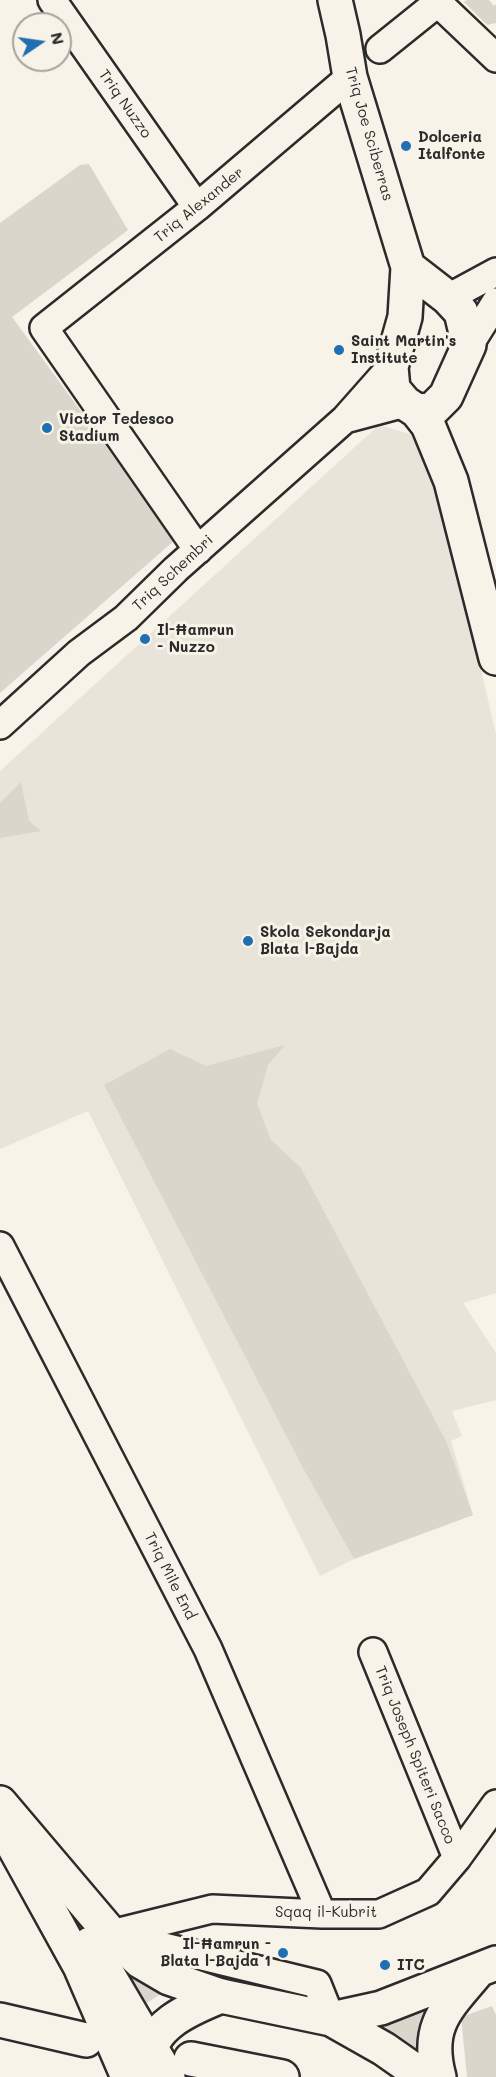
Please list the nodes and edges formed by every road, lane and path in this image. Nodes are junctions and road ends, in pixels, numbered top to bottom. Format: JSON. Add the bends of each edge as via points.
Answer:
{"nodes":[{"id":1,"x":52,"y":0,"type":"edge"},
{"id":2,"x":335,"y":0,"type":"edge"},
{"id":3,"x":438,"y":1,"type":"edge"},
{"id":4,"x":380,"y":49,"type":"dead end"},
{"id":5,"x":496,"y":58,"type":"edge"},
{"id":6,"x":350,"y":77,"type":"junction"},
{"id":7,"x":197,"y":207,"type":"junction"},
{"id":8,"x":408,"y":267,"type":"junction"},
{"id":9,"x":496,"y":272,"type":"edge"},
{"id":10,"x":448,"y":298,"type":"junction"},
{"id":11,"x":496,"y":302,"type":"edge"},
{"id":12,"x":405,"y":317,"type":"junction"},
{"id":13,"x":469,"y":345,"type":"junction"},
{"id":14,"x":391,"y":367,"type":"junction"},
{"id":15,"x":446,"y":396,"type":"junction"},
{"id":16,"x":411,"y":407,"type":"junction"},
{"id":17,"x":345,"y":419,"type":"junction"},
{"id":18,"x":451,"y":481,"type":"junction"},
{"id":19,"x":198,"y":549,"type":"junction"},
{"id":20,"x":489,"y":590,"type":"edge"},
{"id":21,"x":496,"y":657,"type":"edge"},
{"id":22,"x":0,"y":725,"type":"edge"},
{"id":23,"x":0,"y":1246,"type":"edge"},
{"id":24,"x":373,"y":1652,"type":"dead end"},
{"id":25,"x":0,"y":1803,"type":"edge"},
{"id":26,"x":496,"y":1804,"type":"edge"},
{"id":27,"x":13,"y":1829,"type":"edge"},
{"id":28,"x":457,"y":1858,"type":"junction"},
{"id":29,"x":322,"y":1914,"type":"junction"},
{"id":30,"x":111,"y":1934,"type":"junction"},
{"id":31,"x":487,"y":1967,"type":"edge"},
{"id":32,"x":221,"y":1996,"type":"junction"},
{"id":33,"x":331,"y":2019,"type":"junction"},
{"id":34,"x":0,"y":2020,"type":"edge"},
{"id":35,"x":86,"y":2040,"type":"dead end"},
{"id":36,"x":165,"y":2066,"type":"edge"},
{"id":37,"x":128,"y":2077,"type":"edge"},
{"id":38,"x":282,"y":2077,"type":"edge"},
{"id":39,"x":423,"y":2077,"type":"edge"},
{"id":40,"x":439,"y":2077,"type":"edge"}],
"edges":[{"from":1,"to":7,"type":"street","name":"Triq Nuzzo"},
{"from":2,"to":6,"type":"main road","name":"Triq Joe Sciberras"},
{"from":3,"to":4,"type":"street"},
{"from":3,"to":5,"type":"street"},
{"from":6,"to":7,"type":"street","name":"Triq Alexander"},
{"from":6,"to":8,"type":"main road","name":"Triq Joe Sciberras"},
{"from":7,"to":19,"type":"street","name":"Triq Alexander","via":[[44,328]]},
{"from":8,"to":10,"type":"main road"},
{"from":8,"to":12,"type":"main road"},
{"from":9,"to":10,"type":"street"},
{"from":10,"to":12,"type":"main road","via":[[419,302]]},
{"from":10,"to":13,"type":"main road","via":[[461,312]]},
{"from":11,"to":13,"type":"street"},
{"from":12,"to":14,"type":"main road"},
{"from":13,"to":15,"type":"main road"},
{"from":14,"to":16,"type":"main road","via":[[393,389]]},
{"from":14,"to":17,"type":"street","name":"Triq Schembri"},
{"from":15,"to":16,"type":"main road","via":[[432,410]]},
{"from":15,"to":18,"type":"main road"},
{"from":16,"to":17,"type":"street","name":"Triq Schembri"},
{"from":16,"to":18,"type":"main road","via":[[428,425]]},
{"from":17,"to":19,"type":"street","name":"Triq Schembri"},
{"from":18,"to":20,"type":"main road"},
{"from":19,"to":22,"type":"street","name":"Triq Schembri","via":[[126,618],[79,653]]},
{"from":20,"to":21,"type":"main road"},
{"from":23,"to":29,"type":"street","name":"Triq Mile End","via":[[208,1649]]},
{"from":24,"to":28,"type":"street","name":"Triq Joseph Spiteri Sacco"},
{"from":25,"to":27,"type":"main road"},
{"from":26,"to":28,"type":"street","name":"Sqaq il-Kubrit"},
{"from":27,"to":30,"type":"main road"},
{"from":27,"to":36,"type":"main road"},
{"from":27,"to":37,"type":"main road","via":[[80,1966]]},
{"from":28,"to":29,"type":"street","name":"Sqaq il-Kubrit","via":[[428,1892],[379,1914]]},
{"from":29,"to":30,"type":"street","name":"Sqaq il-Kubrit","via":[[212,1909]]},
{"from":30,"to":32,"type":"main road","via":[[140,1961],[169,1978]]},
{"from":30,"to":33,"type":"street","via":[[317,1984]]},
{"from":31,"to":33,"type":"main road","via":[[381,2008]]},
{"from":31,"to":40,"type":"main road","via":[[441,2015],[433,2048]]},
{"from":32,"to":33,"type":"main road"},
{"from":32,"to":36,"type":"main road","via":[[190,2008],[161,2033],[155,2041]]},
{"from":33,"to":39,"type":"main road"},
{"from":34,"to":35,"type":"main road"},
{"from":36,"to":38,"type":"main road"}]}
